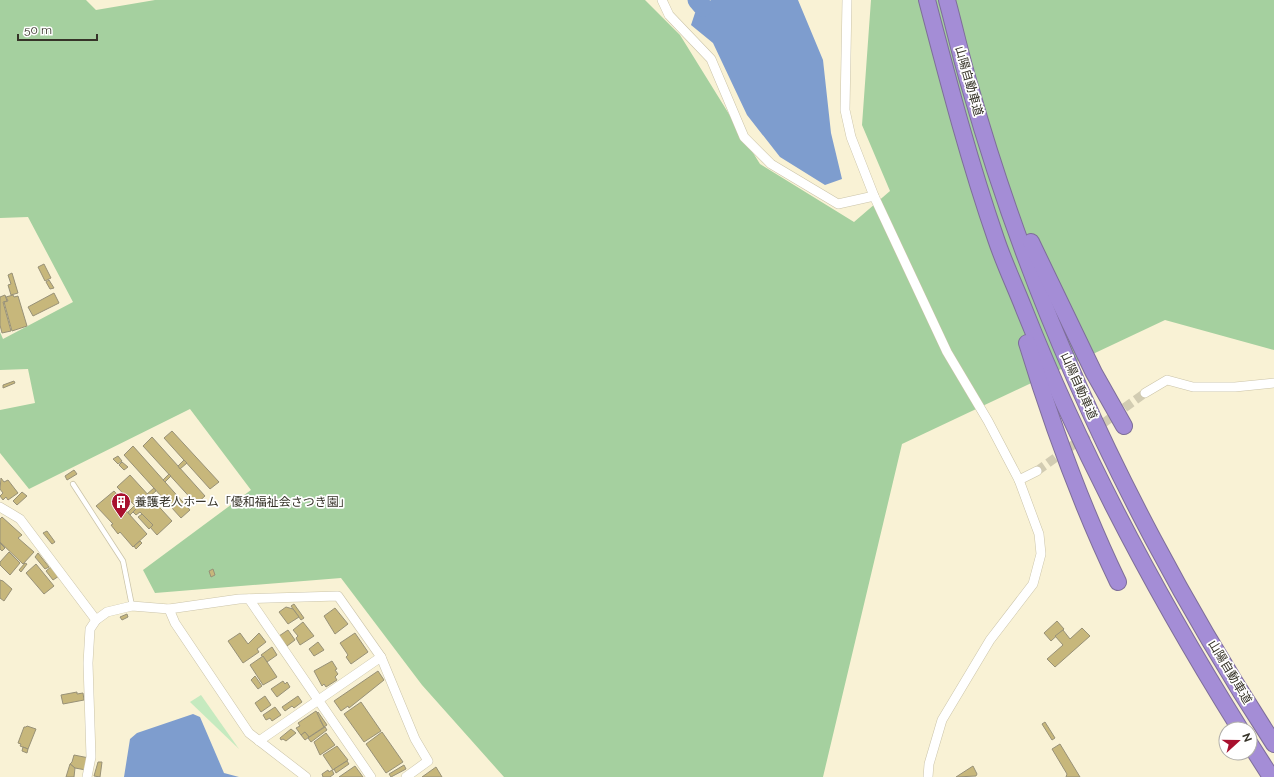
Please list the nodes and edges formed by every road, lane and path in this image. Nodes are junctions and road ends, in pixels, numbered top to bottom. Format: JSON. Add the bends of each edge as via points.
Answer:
{"nodes":[{"id":1,"x":662,"y":0,"type":"edge"},
{"id":2,"x":847,"y":0,"type":"edge"},
{"id":3,"x":927,"y":0,"type":"edge"},
{"id":4,"x":947,"y":0,"type":"edge"},
{"id":5,"x":970,"y":88,"type":"junction"},
{"id":6,"x":874,"y":196,"type":"junction"},
{"id":7,"x":996,"y":239,"type":"junction"},
{"id":8,"x":1274,"y":383,"type":"edge"},
{"id":9,"x":1145,"y":393,"type":"tunnel mouth"},
{"id":10,"x":1124,"y":426,"type":"dead end"},
{"id":11,"x":1037,"y":471,"type":"tunnel mouth"},
{"id":12,"x":1019,"y":480,"type":"junction"},
{"id":13,"x":73,"y":484,"type":"dead end"},
{"id":14,"x":0,"y":507,"type":"edge"},
{"id":15,"x":1118,"y":582,"type":"dead end"},
{"id":16,"x":249,"y":599,"type":"junction"},
{"id":17,"x":132,"y":606,"type":"junction"},
{"id":18,"x":169,"y":609,"type":"junction"},
{"id":19,"x":96,"y":620,"type":"junction"},
{"id":20,"x":382,"y":657,"type":"junction"},
{"id":21,"x":318,"y":701,"type":"junction"},
{"id":22,"x":1235,"y":721,"type":"edge"},
{"id":23,"x":259,"y":741,"type":"junction"},
{"id":24,"x":1274,"y":744,"type":"edge"},
{"id":25,"x":1258,"y":757,"type":"edge"},
{"id":26,"x":87,"y":777,"type":"edge"},
{"id":27,"x":306,"y":777,"type":"edge"},
{"id":28,"x":371,"y":777,"type":"edge"},
{"id":29,"x":406,"y":777,"type":"edge"},
{"id":30,"x":928,"y":777,"type":"edge"},
{"id":31,"x":1270,"y":777,"type":"edge"}],
"edges":[{"from":1,"to":6,"type":"street","via":[[669,15],[711,59],[744,137],[771,164],[838,204]]},
{"from":2,"to":6,"type":"street","via":[[845,110],[851,137]]},
{"from":3,"to":7,"type":"highway","name":"山陽自動車道","via":[[951,92]]},
{"from":4,"to":5,"type":"highway","name":"山陽自動車道"},
{"from":5,"to":10,"type":"highway","via":[[1027,234],[1094,373]]},
{"from":5,"to":24,"type":"highway","name":"山陽自動車道","via":[[1027,259],[1065,354],[1104,441],[1153,540],[1237,687]]},
{"from":6,"to":12,"type":"street","via":[[947,352]]},
{"from":7,"to":15,"type":"highway","via":[[1048,409],[1092,529]]},
{"from":7,"to":22,"type":"highway","name":"山陽自動車道","via":[[1042,355],[1086,452],[1170,611]]},
{"from":8,"to":9,"type":"street","via":[[1235,387],[1192,387],[1167,380]]},
{"from":11,"to":12,"type":"street"},
{"from":12,"to":30,"type":"street","via":[[1039,534],[1041,554],[1033,584],[990,640],[942,720],[929,764]]},
{"from":13,"to":17,"type":"lane","via":[[123,561]]},
{"from":14,"to":19,"type":"street","via":[[20,519]]},
{"from":16,"to":18,"type":"street"},
{"from":16,"to":20,"type":"street","via":[[338,596]]},
{"from":16,"to":21,"type":"street"},
{"from":17,"to":18,"type":"street"},
{"from":17,"to":19,"type":"street","via":[[107,612]]},
{"from":18,"to":23,"type":"street","via":[[175,623],[249,733]]},
{"from":19,"to":26,"type":"street","via":[[90,629],[88,663],[92,757]]},
{"from":20,"to":21,"type":"street"},
{"from":20,"to":29,"type":"street","via":[[415,739],[428,761]]},
{"from":21,"to":23,"type":"street"},
{"from":21,"to":28,"type":"street"},
{"from":23,"to":27,"type":"street"},
{"from":25,"to":31,"type":"highway"}]}
